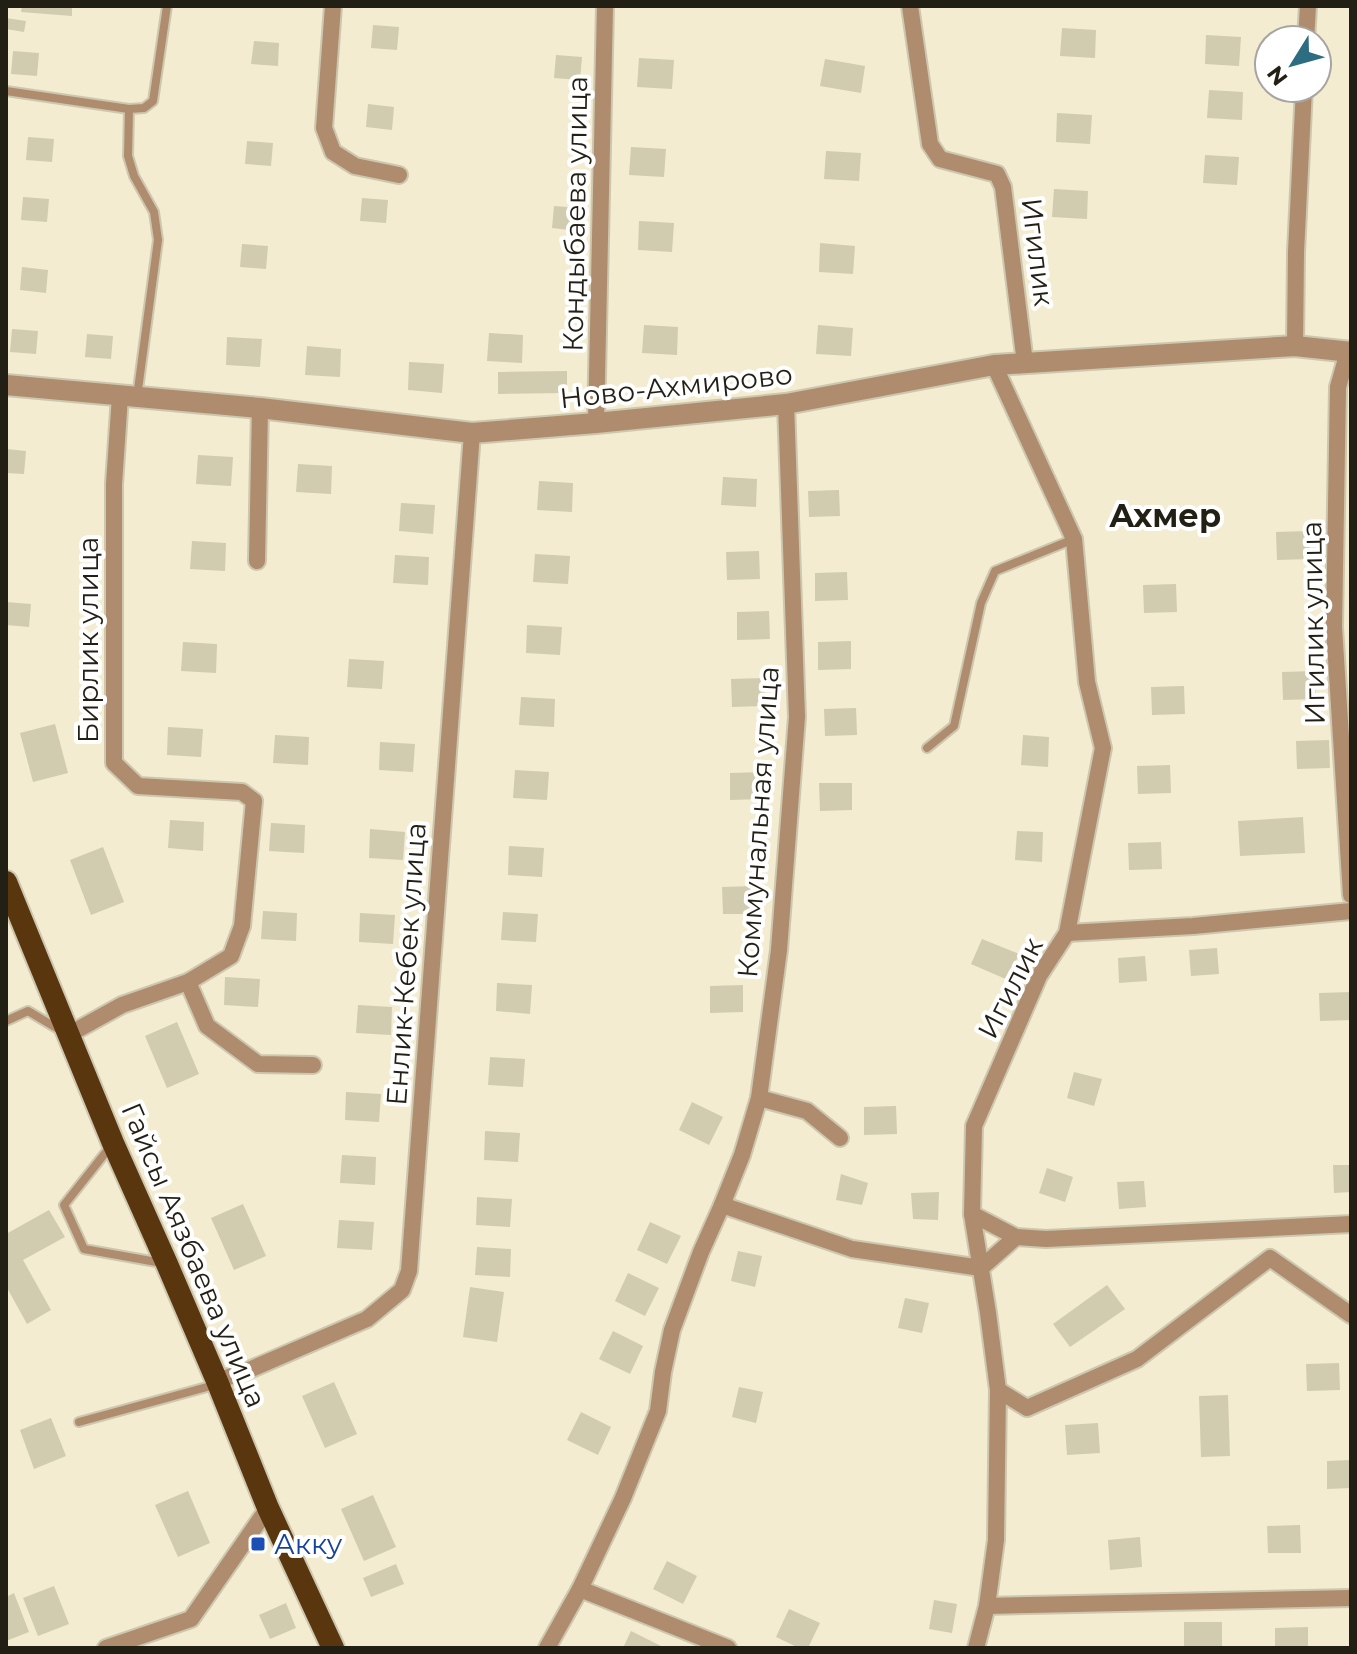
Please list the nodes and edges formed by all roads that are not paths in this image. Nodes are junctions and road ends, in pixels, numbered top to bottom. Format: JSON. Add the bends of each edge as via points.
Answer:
{"nodes":[{"id":1,"x":167,"y":6,"type":"edge"},
{"id":2,"x":333,"y":6,"type":"edge"},
{"id":3,"x":605,"y":6,"type":"edge"},
{"id":4,"x":910,"y":6,"type":"edge"},
{"id":5,"x":6,"y":91,"type":"edge"},
{"id":6,"x":1303,"y":104,"type":"edge"},
{"id":7,"x":129,"y":109,"type":"junction"},
{"id":8,"x":399,"y":175,"type":"dead end"},
{"id":9,"x":1295,"y":346,"type":"junction"},
{"id":10,"x":1350,"y":352,"type":"edge"},
{"id":11,"x":1025,"y":363,"type":"junction"},
{"id":12,"x":994,"y":365,"type":"junction"},
{"id":13,"x":6,"y":385,"type":"edge"},
{"id":14,"x":128,"y":397,"type":"junction"},
{"id":15,"x":786,"y":404,"type":"junction"},
{"id":16,"x":260,"y":408,"type":"junction"},
{"id":17,"x":596,"y":423,"type":"junction"},
{"id":18,"x":472,"y":433,"type":"junction"},
{"id":19,"x":1074,"y":539,"type":"junction"},
{"id":20,"x":257,"y":561,"type":"dead end"},
{"id":21,"x":927,"y":748,"type":"dead end"},
{"id":22,"x":6,"y":882,"type":"edge"},
{"id":23,"x":1351,"y":895,"type":"edge"},
{"id":24,"x":1351,"y":911,"type":"edge"},
{"id":25,"x":1067,"y":933,"type":"junction"},
{"id":26,"x":188,"y":982,"type":"junction"},
{"id":27,"x":6,"y":1021,"type":"edge"},
{"id":28,"x":68,"y":1035,"type":"junction"},
{"id":29,"x":313,"y":1065,"type":"dead end"},
{"id":30,"x":759,"y":1098,"type":"junction"},
{"id":31,"x":840,"y":1138,"type":"dead end"},
{"id":32,"x":113,"y":1143,"type":"junction"},
{"id":33,"x":722,"y":1205,"type":"junction"},
{"id":34,"x":972,"y":1214,"type":"junction"},
{"id":35,"x":1351,"y":1224,"type":"edge"},
{"id":36,"x":1016,"y":1237,"type":"junction"},
{"id":37,"x":167,"y":1264,"type":"junction"},
{"id":38,"x":981,"y":1268,"type":"junction"},
{"id":39,"x":1351,"y":1315,"type":"edge"},
{"id":40,"x":217,"y":1381,"type":"junction"},
{"id":41,"x":998,"y":1390,"type":"junction"},
{"id":42,"x":79,"y":1422,"type":"dead end"},
{"id":43,"x":268,"y":1508,"type":"junction"},
{"id":44,"x":580,"y":1589,"type":"junction"},
{"id":45,"x":1351,"y":1598,"type":"edge"},
{"id":46,"x":987,"y":1606,"type":"junction"},
{"id":47,"x":106,"y":1648,"type":"edge"},
{"id":48,"x":333,"y":1648,"type":"edge"},
{"id":49,"x":547,"y":1648,"type":"edge"},
{"id":50,"x":728,"y":1648,"type":"edge"},
{"id":51,"x":976,"y":1648,"type":"edge"}],
"edges":[{"from":1,"to":7,"type":"lane","via":[[153,101]]},
{"from":2,"to":8,"type":"street","via":[[324,128],[333,152],[355,166]]},
{"from":3,"to":17,"type":"street","name":"Кондыбаева улица"},
{"from":4,"to":11,"type":"street","name":"Игилик","via":[[930,144],[940,159],[997,174],[1003,187]]},
{"from":5,"to":7,"type":"lane"},
{"from":6,"to":9,"type":"street"},
{"from":7,"to":14,"type":"lane","via":[[128,156],[154,212],[158,240]]},
{"from":9,"to":10,"type":"street","name":"Ново-Ахмирово"},
{"from":9,"to":11,"type":"street","name":"Ново-Ахмирово"},
{"from":10,"to":23,"type":"street","name":"Игилик улица","via":[[1338,387],[1334,627]]},
{"from":11,"to":12,"type":"street","name":"Ново-Ахмирово"},
{"from":12,"to":15,"type":"street","name":"Ново-Ахмирово"},
{"from":12,"to":19,"type":"street","name":"Игилик"},
{"from":13,"to":14,"type":"street","name":"Ново-Ахмирово"},
{"from":14,"to":16,"type":"street","name":"Ново-Ахмирово"},
{"from":14,"to":26,"type":"street","name":"Бирлик улица","via":[[114,484],[114,763],[138,786],[242,792],[254,801],[242,926],[231,956]]},
{"from":15,"to":17,"type":"street","name":"Ново-Ахмирово"},
{"from":15,"to":30,"type":"street","name":"Коммунальная улица","via":[[797,717],[779,950]]},
{"from":16,"to":18,"type":"street","name":"Ново-Ахмирово"},
{"from":16,"to":20,"type":"street"},
{"from":17,"to":18,"type":"street","name":"Ново-Ахмирово"},
{"from":18,"to":40,"type":"street","name":"Енлик-Кебек улица","via":[[409,1271],[402,1290],[367,1319]]},
{"from":19,"to":21,"type":"lane","via":[[995,571],[981,603],[954,726]]},
{"from":19,"to":25,"type":"street","name":"Игилик","via":[[1087,682],[1103,748]]},
{"from":22,"to":28,"type":"highway","name":"Гайсы Аязбаева улица"},
{"from":24,"to":25,"type":"street"},
{"from":25,"to":34,"type":"street","name":"Игилик","via":[[1039,976],[974,1126]]},
{"from":26,"to":28,"type":"street","name":"Бирлик улица","via":[[122,1005]]},
{"from":26,"to":29,"type":"street","via":[[207,1026],[258,1064]]},
{"from":27,"to":28,"type":"lane","via":[[28,1011]]},
{"from":28,"to":32,"type":"highway","name":"Гайсы Аязбаева улица"},
{"from":30,"to":31,"type":"street","via":[[807,1111]]},
{"from":30,"to":33,"type":"street","name":"Коммунальная улица"},
{"from":32,"to":37,"type":"highway","name":"Гайсы Аязбаева улица"},
{"from":32,"to":37,"type":"lane","via":[[64,1205],[84,1249]]},
{"from":33,"to":38,"type":"street","via":[[852,1249]]},
{"from":33,"to":44,"type":"street","name":"Коммунальная улица","via":[[672,1330],[658,1411]]},
{"from":34,"to":36,"type":"street"},
{"from":34,"to":38,"type":"street","name":"Игилик"},
{"from":35,"to":36,"type":"street"},
{"from":36,"to":38,"type":"street"},
{"from":37,"to":40,"type":"highway","name":"Гайсы Аязбаева улица"},
{"from":38,"to":41,"type":"street","name":"Игилик"},
{"from":39,"to":41,"type":"street","via":[[1270,1258],[1137,1359],[1027,1408]]},
{"from":40,"to":42,"type":"lane"},
{"from":40,"to":43,"type":"highway","name":"Гайсы Аязбаева улица"},
{"from":41,"to":46,"type":"street","name":"Игилик","via":[[996,1540]]},
{"from":43,"to":47,"type":"street","via":[[191,1619]]},
{"from":43,"to":48,"type":"highway","name":"Гайсы Аязбаева улица"},
{"from":44,"to":49,"type":"street","name":"Коммунальная улица"},
{"from":44,"to":50,"type":"street"},
{"from":45,"to":46,"type":"street"},
{"from":46,"to":51,"type":"street","name":"Игилик"}]}
